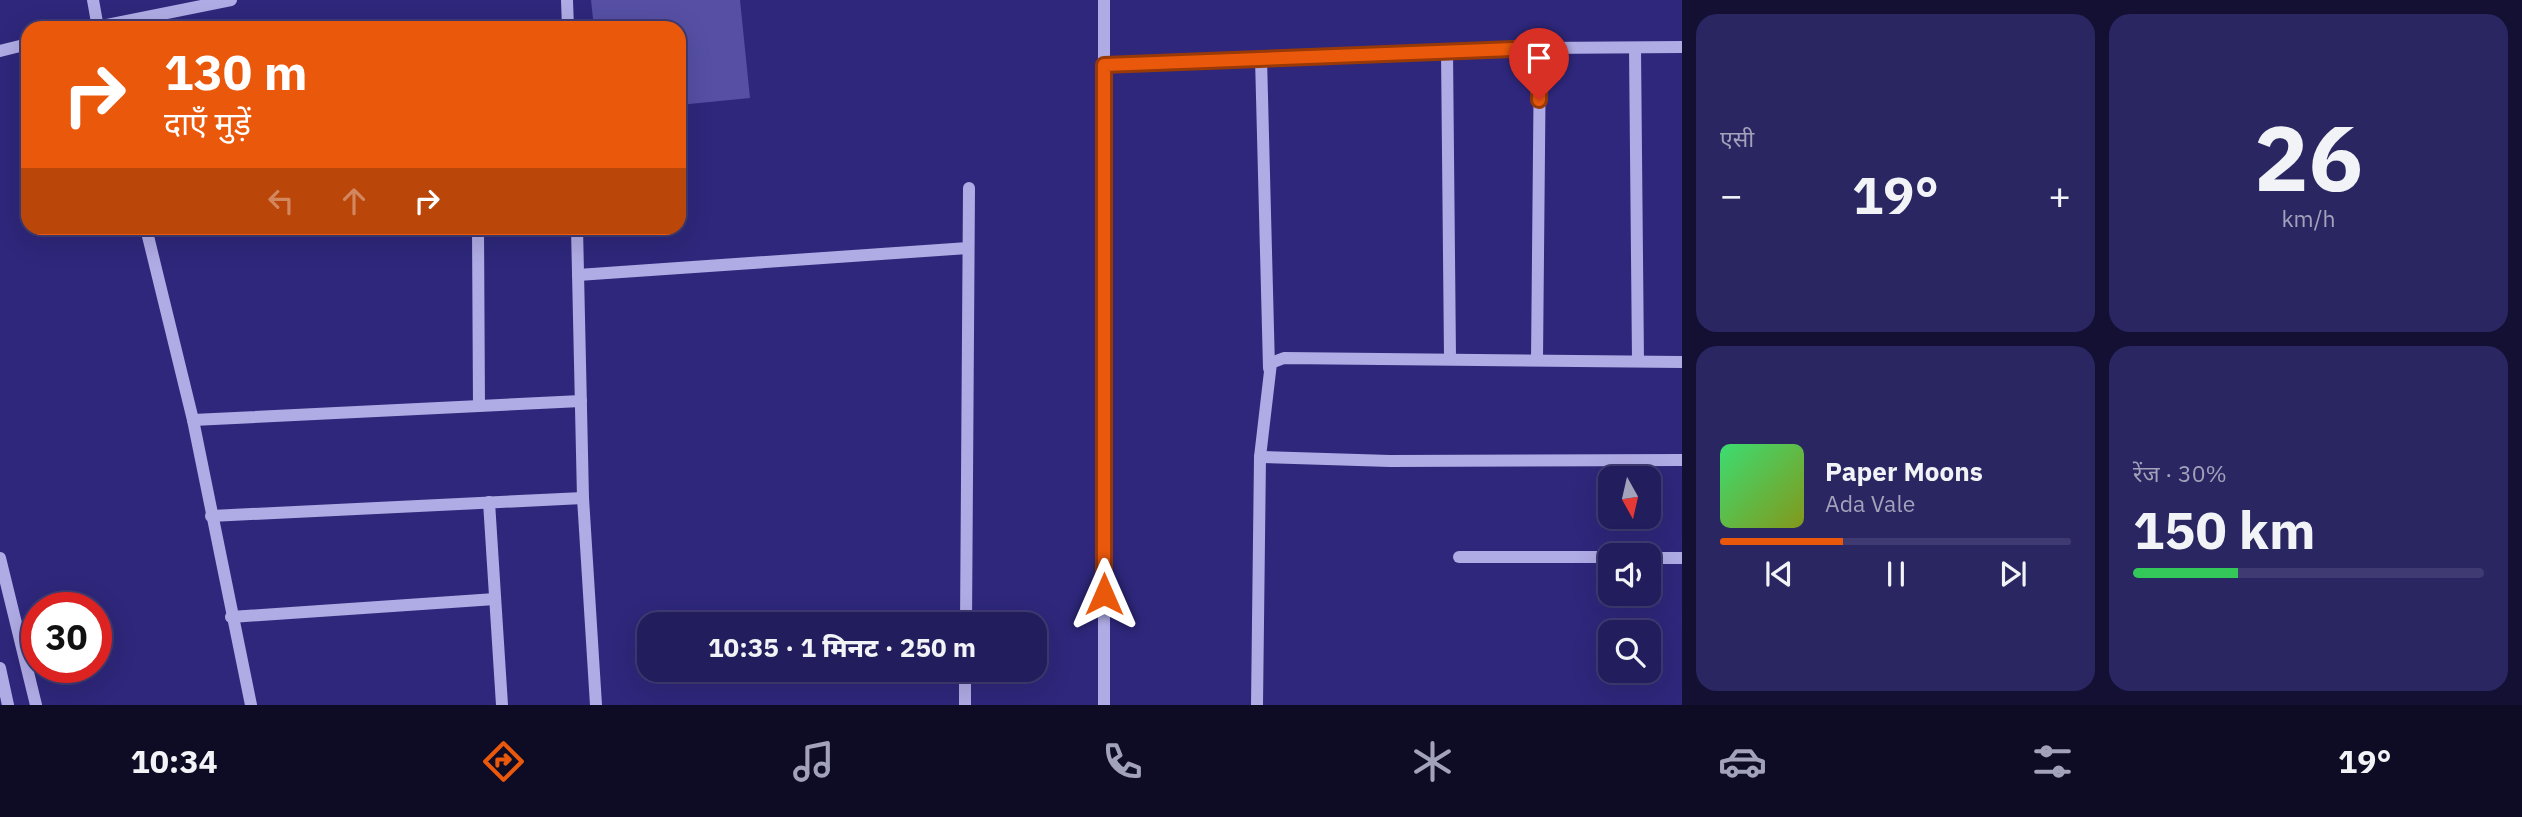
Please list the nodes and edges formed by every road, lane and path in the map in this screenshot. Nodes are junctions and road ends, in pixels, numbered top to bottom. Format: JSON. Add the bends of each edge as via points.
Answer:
{"nodes":[{"id":1,"x":93,"y":0,"type":"edge"},
{"id":2,"x":231,"y":0,"type":"edge"},
{"id":3,"x":566,"y":0,"type":"edge"},
{"id":4,"x":1104,"y":0,"type":"edge"},
{"id":5,"x":95,"y":21,"type":"edge"},
{"id":6,"x":130,"y":21,"type":"edge"},
{"id":7,"x":568,"y":21,"type":"edge"},
{"id":8,"x":21,"y":46,"type":"edge"},
{"id":9,"x":1682,"y":47,"type":"edge"},
{"id":10,"x":1540,"y":48,"type":"junction"},
{"id":11,"x":1635,"y":48,"type":"junction"},
{"id":12,"x":0,"y":51,"type":"edge"},
{"id":13,"x":1447,"y":51,"type":"junction"},
{"id":14,"x":1261,"y":58,"type":"junction"},
{"id":15,"x":1104,"y":65,"type":"junction"},
{"id":16,"x":969,"y":188,"type":"dead end"},
{"id":17,"x":148,"y":235,"type":"edge"},
{"id":18,"x":478,"y":235,"type":"edge"},
{"id":19,"x":577,"y":235,"type":"edge"},
{"id":20,"x":968,"y":248,"type":"junction"},
{"id":21,"x":578,"y":275,"type":"junction"},
{"id":22,"x":1450,"y":358,"type":"junction"},
{"id":23,"x":1538,"y":359,"type":"junction"},
{"id":24,"x":1638,"y":361,"type":"junction"},
{"id":25,"x":1682,"y":362,"type":"edge"},
{"id":26,"x":1269,"y":368,"type":"junction"},
{"id":27,"x":581,"y":401,"type":"junction"},
{"id":28,"x":480,"y":406,"type":"junction"},
{"id":29,"x":193,"y":420,"type":"junction"},
{"id":30,"x":1260,"y":457,"type":"junction"},
{"id":31,"x":1682,"y":460,"type":"edge"},
{"id":32,"x":583,"y":498,"type":"junction"},
{"id":33,"x":489,"y":502,"type":"junction"},
{"id":34,"x":211,"y":516,"type":"junction"},
{"id":35,"x":1460,"y":557,"type":"dead end"},
{"id":36,"x":1598,"y":557,"type":"edge"},
{"id":37,"x":0,"y":558,"type":"edge"},
{"id":38,"x":1661,"y":558,"type":"edge"},
{"id":39,"x":1682,"y":558,"type":"edge"},
{"id":40,"x":495,"y":599,"type":"junction"},
{"id":41,"x":965,"y":612,"type":"edge"},
{"id":42,"x":231,"y":617,"type":"junction"},
{"id":43,"x":0,"y":668,"type":"edge"},
{"id":44,"x":965,"y":682,"type":"edge"},
{"id":45,"x":9,"y":705,"type":"edge"},
{"id":46,"x":36,"y":705,"type":"edge"},
{"id":47,"x":251,"y":705,"type":"edge"},
{"id":48,"x":502,"y":705,"type":"edge"},
{"id":49,"x":596,"y":705,"type":"edge"},
{"id":50,"x":965,"y":705,"type":"edge"},
{"id":51,"x":1104,"y":705,"type":"edge"},
{"id":52,"x":1257,"y":705,"type":"edge"}],
"edges":[{"from":1,"to":5,"type":"street"},
{"from":2,"to":6,"type":"street"},
{"from":3,"to":7,"type":"street"},
{"from":4,"to":15,"type":"street"},
{"from":8,"to":12,"type":"street"},
{"from":9,"to":11,"type":"street"},
{"from":10,"to":11,"type":"street"},
{"from":10,"to":13,"type":"street"},
{"from":10,"to":23,"type":"street"},
{"from":11,"to":24,"type":"street"},
{"from":13,"to":14,"type":"street"},
{"from":13,"to":22,"type":"street"},
{"from":14,"to":15,"type":"street"},
{"from":14,"to":26,"type":"street"},
{"from":15,"to":51,"type":"street"},
{"from":16,"to":20,"type":"street"},
{"from":17,"to":29,"type":"street"},
{"from":18,"to":28,"type":"street"},
{"from":19,"to":21,"type":"street"},
{"from":20,"to":21,"type":"street"},
{"from":20,"to":41,"type":"street"},
{"from":21,"to":27,"type":"street"},
{"from":22,"to":23,"type":"street"},
{"from":22,"to":26,"type":"street","via":[[1283,358]]},
{"from":23,"to":24,"type":"street"},
{"from":24,"to":25,"type":"street"},
{"from":26,"to":30,"type":"street"},
{"from":27,"to":28,"type":"street"},
{"from":27,"to":32,"type":"street"},
{"from":28,"to":29,"type":"street"},
{"from":29,"to":34,"type":"street"},
{"from":30,"to":31,"type":"street"},
{"from":30,"to":52,"type":"street"},
{"from":32,"to":33,"type":"street"},
{"from":32,"to":49,"type":"street"},
{"from":33,"to":34,"type":"street"},
{"from":33,"to":40,"type":"street"},
{"from":34,"to":42,"type":"street"},
{"from":35,"to":36,"type":"street"},
{"from":37,"to":46,"type":"street"},
{"from":38,"to":39,"type":"street"},
{"from":40,"to":42,"type":"street"},
{"from":40,"to":48,"type":"street"},
{"from":42,"to":47,"type":"street"},
{"from":43,"to":45,"type":"street"},
{"from":44,"to":50,"type":"street"}]}
